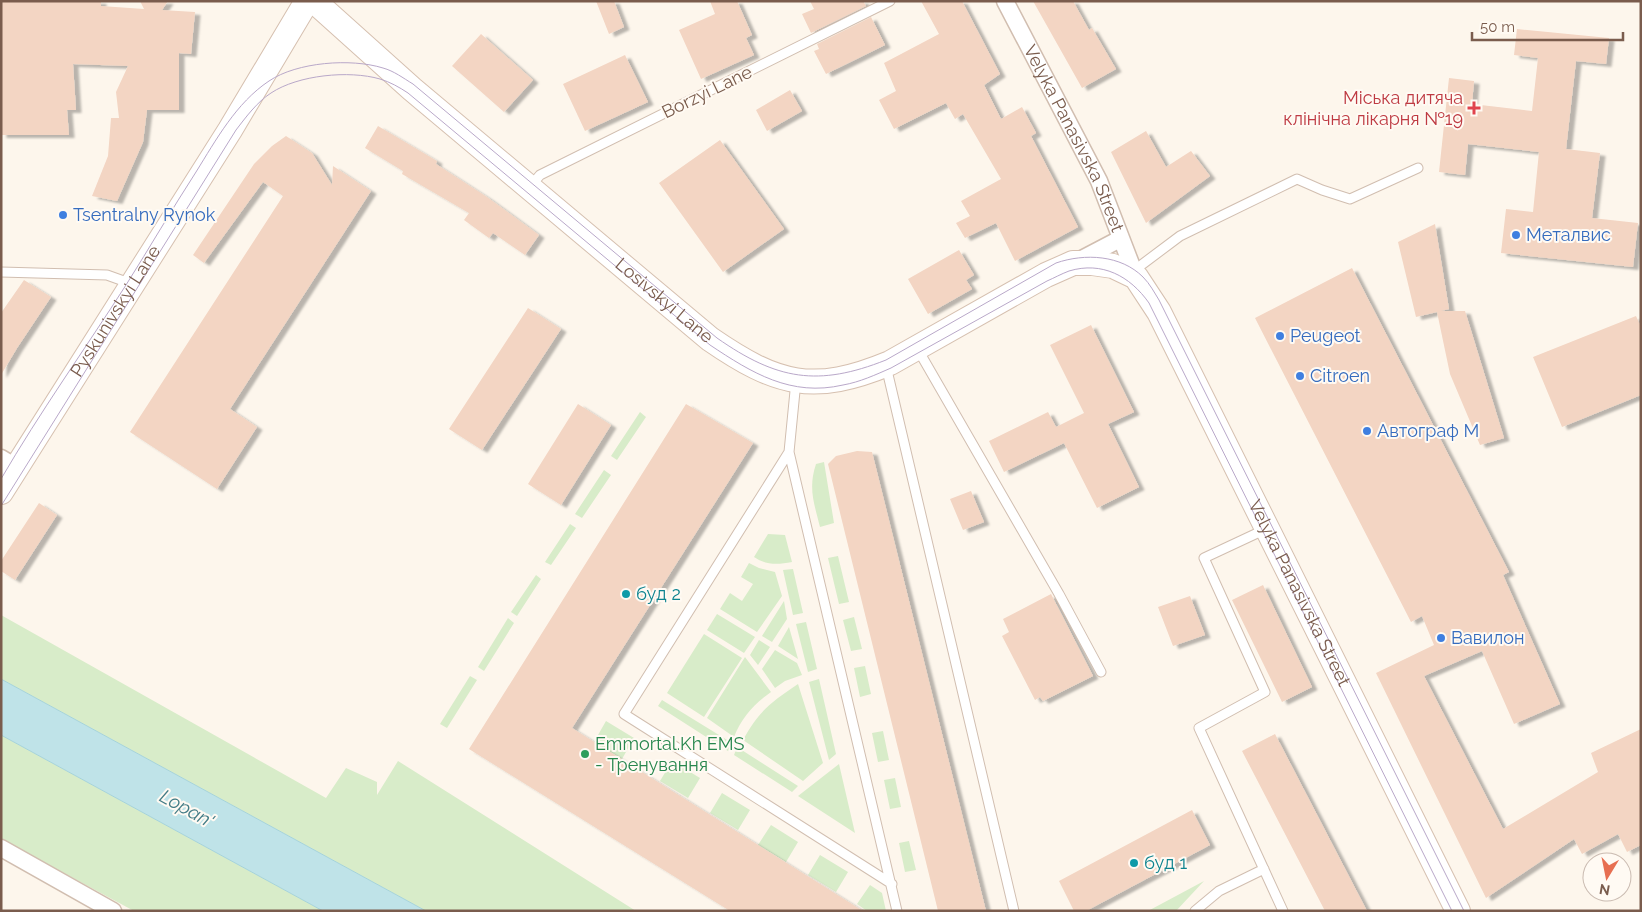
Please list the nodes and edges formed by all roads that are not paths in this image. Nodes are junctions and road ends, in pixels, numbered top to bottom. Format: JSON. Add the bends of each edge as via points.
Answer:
{"nodes":[{"id":1,"x":307,"y":1,"type":"edge"},
{"id":2,"x":314,"y":1,"type":"edge"},
{"id":3,"x":890,"y":1,"type":"edge"},
{"id":4,"x":1005,"y":1,"type":"edge"},
{"id":5,"x":1418,"y":168,"type":"dead end"},
{"id":6,"x":529,"y":188,"type":"junction"},
{"id":7,"x":1120,"y":239,"type":"junction"},
{"id":8,"x":1073,"y":263,"type":"junction"},
{"id":9,"x":1,"y":272,"type":"edge"},
{"id":10,"x":1133,"y":274,"type":"junction"},
{"id":11,"x":132,"y":284,"type":"junction"},
{"id":12,"x":917,"y":348,"type":"junction"},
{"id":13,"x":886,"y":365,"type":"junction"},
{"id":14,"x":796,"y":381,"type":"junction"},
{"id":15,"x":789,"y":452,"type":"junction"},
{"id":16,"x":9,"y":462,"type":"edge"},
{"id":17,"x":1,"y":492,"type":"edge"},
{"id":18,"x":1267,"y":528,"type":"junction"},
{"id":19,"x":1101,"y":672,"type":"dead end"},
{"id":20,"x":1,"y":848,"type":"edge"},
{"id":21,"x":1264,"y":869,"type":"junction"},
{"id":22,"x":892,"y":884,"type":"junction"},
{"id":23,"x":93,"y":906,"type":"edge"},
{"id":24,"x":1456,"y":910,"type":"edge"},
{"id":25,"x":114,"y":911,"type":"edge"},
{"id":26,"x":897,"y":911,"type":"edge"},
{"id":27,"x":1014,"y":911,"type":"edge"},
{"id":28,"x":1195,"y":911,"type":"edge"},
{"id":29,"x":1283,"y":911,"type":"edge"}],
"edges":[{"from":1,"to":11,"type":"street","name":"Pyskunivskyi Lane"},
{"from":2,"to":6,"type":"street","name":"Losivskyi Lane"},
{"from":3,"to":6,"type":"lane","name":"Borzyi Lane","via":[[540,174]]},
{"from":4,"to":7,"type":"street","name":"Velyka Panasivska Street","via":[[1099,181]]},
{"from":5,"to":10,"type":"lane","via":[[1350,199],[1297,179],[1180,236]]},
{"from":6,"to":14,"type":"street","name":"Losivskyi Lane","via":[[710,339],[766,372]]},
{"from":7,"to":8,"type":"street","name":"Losivskyi Lane"},
{"from":7,"to":10,"type":"street","name":"Velyka Panasivska Street"},
{"from":8,"to":10,"type":"street","name":"Losivskyi Lane","via":[[1106,264]]},
{"from":8,"to":12,"type":"street","name":"Losivskyi Lane"},
{"from":9,"to":11,"type":"lane","via":[[108,275]]},
{"from":10,"to":18,"type":"street","name":"Velyka Panasivska Street","via":[[1159,312]]},
{"from":11,"to":16,"type":"street","name":"Pyskunivskyi Lane"},
{"from":12,"to":13,"type":"street","name":"Losivskyi Lane"},
{"from":12,"to":19,"type":"lane"},
{"from":13,"to":14,"type":"street","name":"Losivskyi Lane","via":[[848,378],[823,382]]},
{"from":13,"to":27,"type":"lane"},
{"from":14,"to":15,"type":"lane"},
{"from":15,"to":22,"type":"lane"},
{"from":15,"to":22,"type":"lane","via":[[624,714]]},
{"from":16,"to":17,"type":"street","name":"Pyskunivskyi Lane"},
{"from":18,"to":21,"type":"lane","via":[[1204,558],[1265,692],[1198,728]]},
{"from":18,"to":24,"type":"street","name":"Velyka Panasivska Street"},
{"from":20,"to":23,"type":"street"},
{"from":21,"to":28,"type":"lane","via":[[1219,890]]},
{"from":21,"to":29,"type":"lane"},
{"from":22,"to":26,"type":"lane"},
{"from":23,"to":25,"type":"street"}]}
